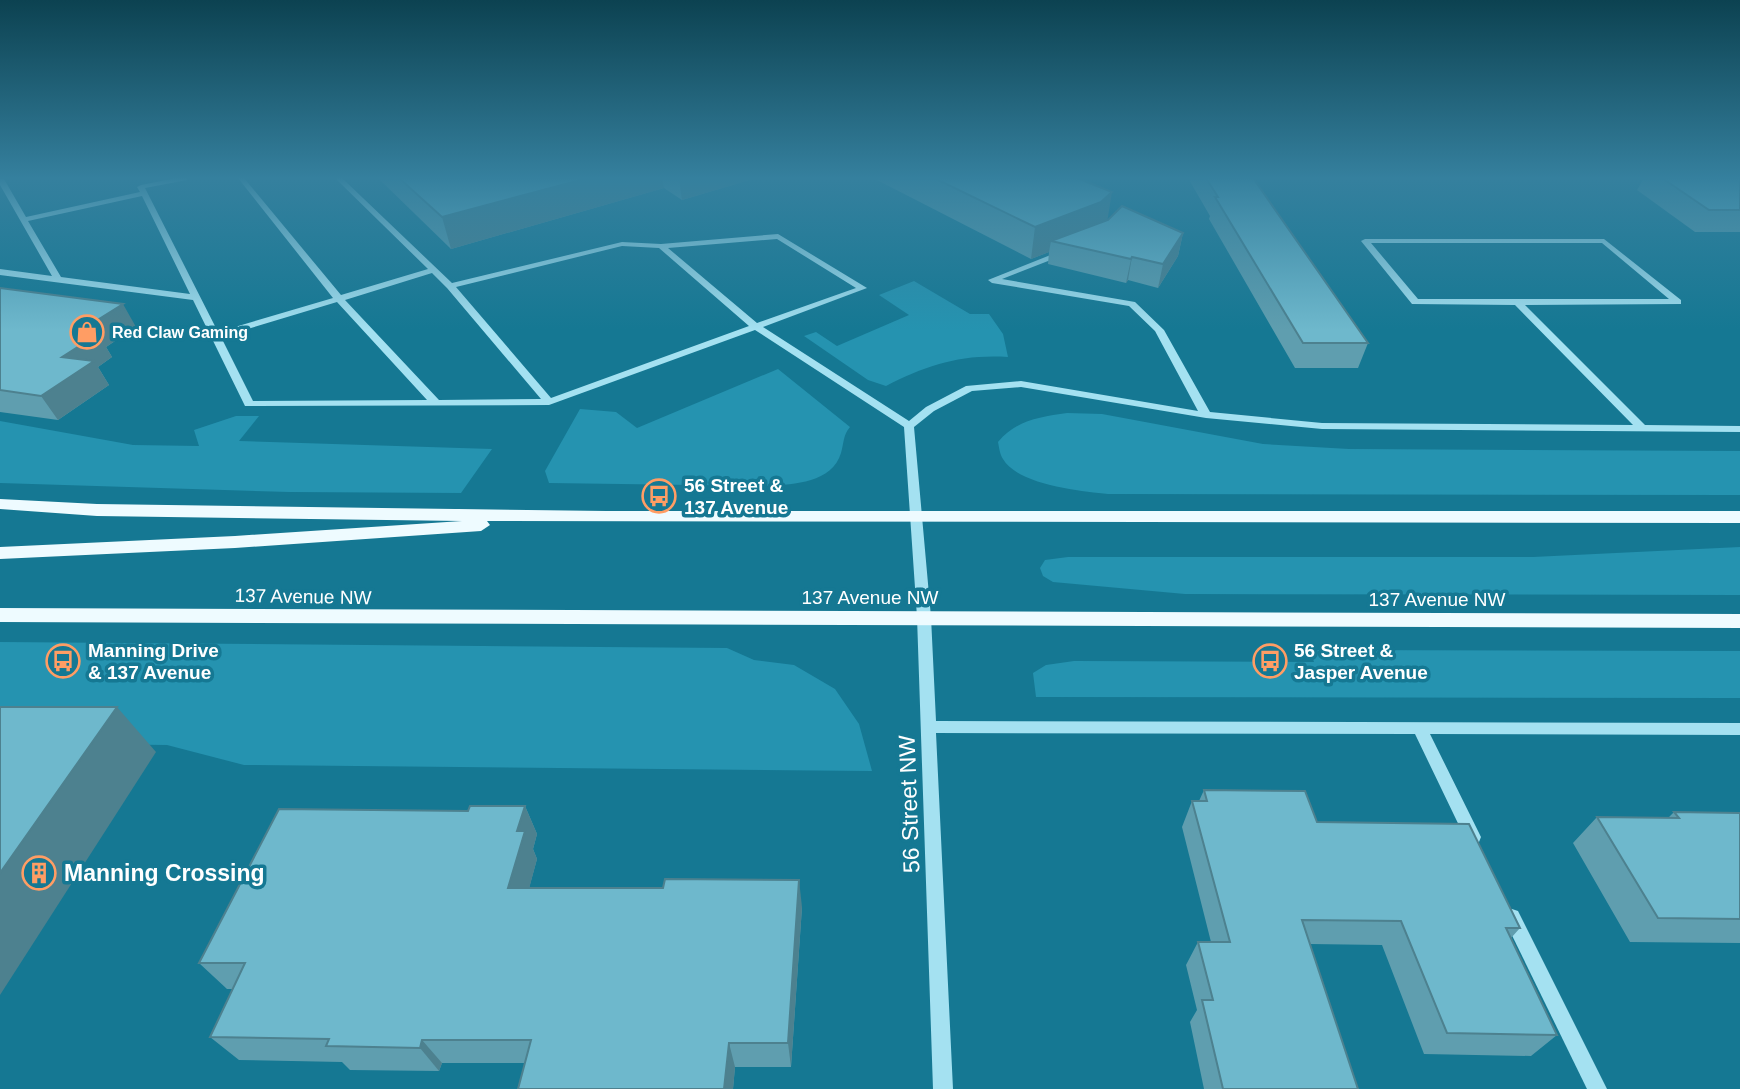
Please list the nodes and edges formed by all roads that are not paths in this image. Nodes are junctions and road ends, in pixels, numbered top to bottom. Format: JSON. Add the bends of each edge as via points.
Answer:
{"nodes":[{"id":1,"x":29,"y":229,"type":"edge"},
{"id":2,"x":162,"y":229,"type":"edge"},
{"id":3,"x":283,"y":229,"type":"edge"},
{"id":4,"x":391,"y":229,"type":"edge"},
{"id":5,"x":661,"y":246,"type":"junction"},
{"id":6,"x":1076,"y":247,"type":"edge"},
{"id":7,"x":434,"y":270,"type":"junction"},
{"id":8,"x":0,"y":272,"type":"edge"},
{"id":9,"x":58,"y":280,"type":"junction"},
{"id":10,"x":450,"y":286,"type":"junction"},
{"id":11,"x":197,"y":298,"type":"junction"},
{"id":12,"x":339,"y":299,"type":"junction"},
{"id":13,"x":1517,"y":302,"type":"junction"},
{"id":14,"x":756,"y":327,"type":"junction"},
{"id":15,"x":215,"y":336,"type":"junction"},
{"id":16,"x":550,"y":402,"type":"junction"},
{"id":17,"x":436,"y":403,"type":"junction"},
{"id":18,"x":1206,"y":415,"type":"junction"},
{"id":19,"x":909,"y":426,"type":"junction"},
{"id":20,"x":1642,"y":428,"type":"junction"},
{"id":21,"x":1740,"y":429,"type":"edge"},
{"id":22,"x":0,"y":505,"type":"edge"},
{"id":23,"x":606,"y":517,"type":"junction"},
{"id":24,"x":918,"y":517,"type":"junction"},
{"id":25,"x":1740,"y":517,"type":"edge"},
{"id":26,"x":0,"y":553,"type":"edge"},
{"id":27,"x":0,"y":615,"type":"edge"},
{"id":28,"x":924,"y":617,"type":"junction"},
{"id":29,"x":1740,"y":621,"type":"edge"},
{"id":30,"x":929,"y":727,"type":"junction"},
{"id":31,"x":1420,"y":729,"type":"junction"},
{"id":32,"x":1740,"y":729,"type":"edge"},
{"id":33,"x":1481,"y":853,"type":"edge"},
{"id":34,"x":1506,"y":903,"type":"edge"},
{"id":35,"x":943,"y":1089,"type":"edge"},
{"id":36,"x":1597,"y":1089,"type":"edge"}],
"edges":[{"from":1,"to":9,"type":"street"},
{"from":2,"to":11,"type":"street"},
{"from":3,"to":12,"type":"street"},
{"from":4,"to":7,"type":"street"},
{"from":5,"to":10,"type":"street","via":[[622,244]]},
{"from":5,"to":14,"type":"street"},
{"from":5,"to":14,"type":"street","via":[[778,236],[863,288]]},
{"from":6,"to":18,"type":"street","via":[[992,280],[1132,304],[1159,330]]},
{"from":7,"to":10,"type":"street"},
{"from":7,"to":12,"type":"street"},
{"from":8,"to":9,"type":"street"},
{"from":9,"to":11,"type":"street"},
{"from":10,"to":16,"type":"street"},
{"from":11,"to":15,"type":"street"},
{"from":12,"to":15,"type":"street"},
{"from":12,"to":17,"type":"street"},
{"from":13,"to":13,"type":"street","via":[[1678,302],[1604,241],[1365,241],[1415,302]]},
{"from":13,"to":20,"type":"street"},
{"from":14,"to":16,"type":"street"},
{"from":14,"to":19,"type":"street"},
{"from":15,"to":17,"type":"street","via":[[249,404]]},
{"from":16,"to":17,"type":"street"},
{"from":18,"to":19,"type":"street","via":[[1021,384],[970,388]]},
{"from":18,"to":20,"type":"street","via":[[1322,426]]},
{"from":19,"to":24,"type":"street"},
{"from":20,"to":21,"type":"street"},
{"from":22,"to":23,"type":"main road"},
{"from":23,"to":24,"type":"main road"},
{"from":23,"to":26,"type":"main road"},
{"from":24,"to":25,"type":"main road"},
{"from":24,"to":28,"type":"street","name":"56 Street NW"},
{"from":27,"to":28,"type":"main road","name":"137 Avenue NW"},
{"from":28,"to":29,"type":"main road","name":"137 Avenue NW"},
{"from":28,"to":30,"type":"street","name":"56 Street NW"},
{"from":30,"to":31,"type":"street"},
{"from":30,"to":35,"type":"street","name":"56 Street NW"},
{"from":31,"to":32,"type":"street"},
{"from":31,"to":33,"type":"street"},
{"from":34,"to":36,"type":"street"}]}
